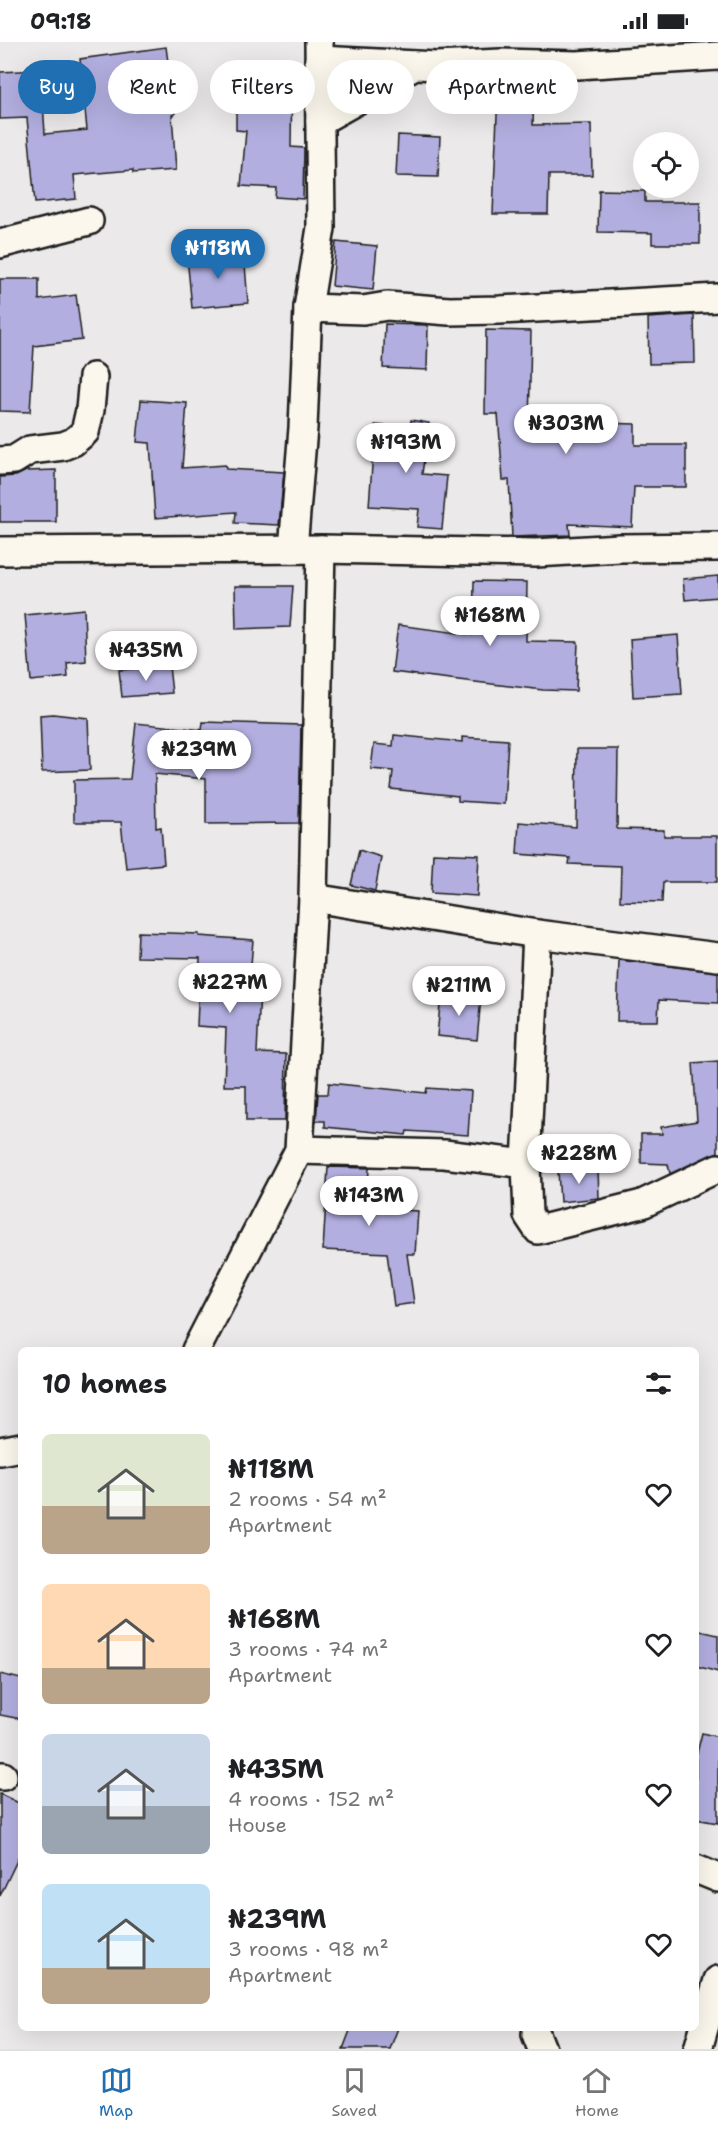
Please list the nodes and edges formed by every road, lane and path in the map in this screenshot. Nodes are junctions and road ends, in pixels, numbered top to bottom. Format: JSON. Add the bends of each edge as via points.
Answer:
{"nodes":[{"id":1,"x":319,"y":51,"type":"edge"},
{"id":2,"x":718,"y":56,"type":"edge"},
{"id":3,"x":380,"y":60,"type":"edge"},
{"id":4,"x":414,"y":65,"type":"edge"},
{"id":5,"x":332,"y":114,"type":"edge"},
{"id":6,"x":320,"y":121,"type":"junction"},
{"id":7,"x":89,"y":221,"type":"dead end"},
{"id":8,"x":0,"y":244,"type":"edge"},
{"id":9,"x":718,"y":298,"type":"edge"},
{"id":10,"x":308,"y":308,"type":"junction"},
{"id":11,"x":93,"y":376,"type":"dead end"},
{"id":12,"x":0,"y":461,"type":"edge"},
{"id":13,"x":718,"y":547,"type":"edge"},
{"id":14,"x":293,"y":549,"type":"junction"},
{"id":15,"x":321,"y":549,"type":"junction"},
{"id":16,"x":0,"y":551,"type":"edge"},
{"id":17,"x":313,"y":898,"type":"junction"},
{"id":18,"x":537,"y":934,"type":"junction"},
{"id":19,"x":718,"y":957,"type":"edge"},
{"id":20,"x":299,"y":1150,"type":"junction"},
{"id":21,"x":526,"y":1164,"type":"junction"},
{"id":22,"x":718,"y":1168,"type":"edge"},
{"id":23,"x":198,"y":1347,"type":"edge"},
{"id":24,"x":18,"y":1448,"type":"edge"},
{"id":25,"x":0,"y":1451,"type":"edge"},
{"id":26,"x":699,"y":1870,"type":"edge"},
{"id":27,"x":718,"y":1878,"type":"edge"},
{"id":28,"x":718,"y":1980,"type":"edge"},
{"id":29,"x":698,"y":2049,"type":"edge"}],
"edges":[{"from":1,"to":3,"type":"street"},
{"from":1,"to":6,"type":"street"},
{"from":2,"to":4,"type":"street","via":[[577,65]]},
{"from":5,"to":6,"type":"street"},
{"from":6,"to":10,"type":"street","via":[[321,228]]},
{"from":7,"to":8,"type":"street"},
{"from":9,"to":10,"type":"street","via":[[500,310]]},
{"from":10,"to":14,"type":"street"},
{"from":11,"to":12,"type":"street","via":[[85,432],[63,446],[30,450],[14,460]]},
{"from":13,"to":15,"type":"street","via":[[536,552]]},
{"from":14,"to":15,"type":"street"},
{"from":14,"to":16,"type":"street"},
{"from":15,"to":17,"type":"street"},
{"from":17,"to":18,"type":"street"},
{"from":17,"to":20,"type":"street"},
{"from":18,"to":19,"type":"street"},
{"from":18,"to":21,"type":"street"},
{"from":20,"to":21,"type":"street","via":[[444,1154]]},
{"from":20,"to":23,"type":"street"},
{"from":21,"to":22,"type":"street","via":[[528,1215],[538,1230],[642,1204]]},
{"from":24,"to":25,"type":"street"},
{"from":26,"to":27,"type":"street"},
{"from":28,"to":29,"type":"street"}]}
